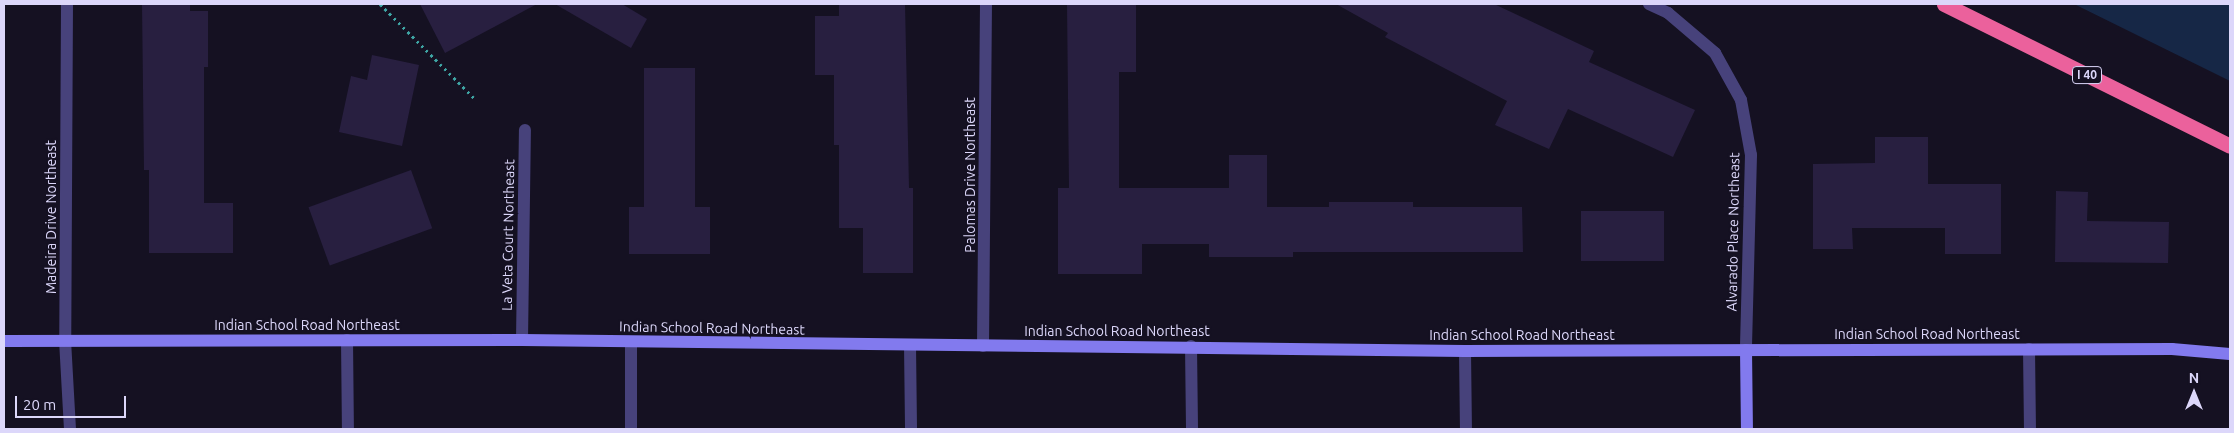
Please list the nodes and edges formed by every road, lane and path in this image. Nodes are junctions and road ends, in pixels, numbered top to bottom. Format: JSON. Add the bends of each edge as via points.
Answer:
{"nodes":[{"id":1,"x":67,"y":4,"type":"edge"},
{"id":2,"x":380,"y":4,"type":"edge"},
{"id":3,"x":986,"y":4,"type":"edge"},
{"id":4,"x":1650,"y":4,"type":"edge"},
{"id":5,"x":1944,"y":4,"type":"edge"},
{"id":6,"x":474,"y":98,"type":"dead end"},
{"id":7,"x":525,"y":130,"type":"dead end"},
{"id":8,"x":2230,"y":146,"type":"edge"},
{"id":9,"x":65,"y":340,"type":"junction"},
{"id":10,"x":348,"y":340,"type":"junction"},
{"id":11,"x":522,"y":340,"type":"junction"},
{"id":12,"x":4,"y":341,"type":"edge"},
{"id":13,"x":631,"y":342,"type":"junction"},
{"id":14,"x":910,"y":345,"type":"junction"},
{"id":15,"x":983,"y":346,"type":"junction"},
{"id":16,"x":1191,"y":346,"type":"junction"},
{"id":17,"x":2029,"y":349,"type":"junction"},
{"id":18,"x":1746,"y":350,"type":"junction"},
{"id":19,"x":1464,"y":351,"type":"junction"},
{"id":20,"x":2230,"y":354,"type":"edge"},
{"id":21,"x":70,"y":429,"type":"edge"},
{"id":22,"x":348,"y":429,"type":"edge"},
{"id":23,"x":632,"y":429,"type":"edge"},
{"id":24,"x":911,"y":429,"type":"edge"},
{"id":25,"x":1192,"y":429,"type":"edge"},
{"id":26,"x":1466,"y":429,"type":"edge"},
{"id":27,"x":1747,"y":429,"type":"edge"},
{"id":28,"x":2030,"y":429,"type":"edge"}],
"edges":[{"from":1,"to":9,"type":"street","name":"Madeira Drive Northeast"},
{"from":2,"to":6,"type":"path"},
{"from":3,"to":15,"type":"street","name":"Palomas Drive Northeast"},
{"from":4,"to":18,"type":"street","name":"Alvarado Place Northeast","via":[[1668,13],[1715,53],[1741,100],[1751,156]]},
{"from":5,"to":8,"type":"highway","number":"I 40"},
{"from":7,"to":11,"type":"street","name":"La Veta Court Northeast"},
{"from":9,"to":10,"type":"street","name":"Indian School Road Northeast"},
{"from":9,"to":12,"type":"street","name":"Indian School Road Northeast"},
{"from":9,"to":21,"type":"street","name":"Madeira Drive Northeast"},
{"from":10,"to":11,"type":"street","name":"Indian School Road Northeast"},
{"from":10,"to":22,"type":"street"},
{"from":11,"to":13,"type":"street","name":"Indian School Road Northeast"},
{"from":13,"to":14,"type":"street","name":"Indian School Road Northeast"},
{"from":13,"to":23,"type":"street"},
{"from":14,"to":15,"type":"street","name":"Indian School Road Northeast"},
{"from":14,"to":24,"type":"street"},
{"from":15,"to":16,"type":"street","name":"Indian School Road Northeast"},
{"from":16,"to":19,"type":"street","name":"Indian School Road Northeast"},
{"from":16,"to":25,"type":"street"},
{"from":17,"to":18,"type":"street","name":"Indian School Road Northeast"},
{"from":17,"to":20,"type":"street","name":"Indian School Road Northeast","via":[[2172,349]]},
{"from":17,"to":28,"type":"street"},
{"from":18,"to":19,"type":"street","name":"Indian School Road Northeast"},
{"from":18,"to":27,"type":"street"},
{"from":19,"to":26,"type":"street"}]}
